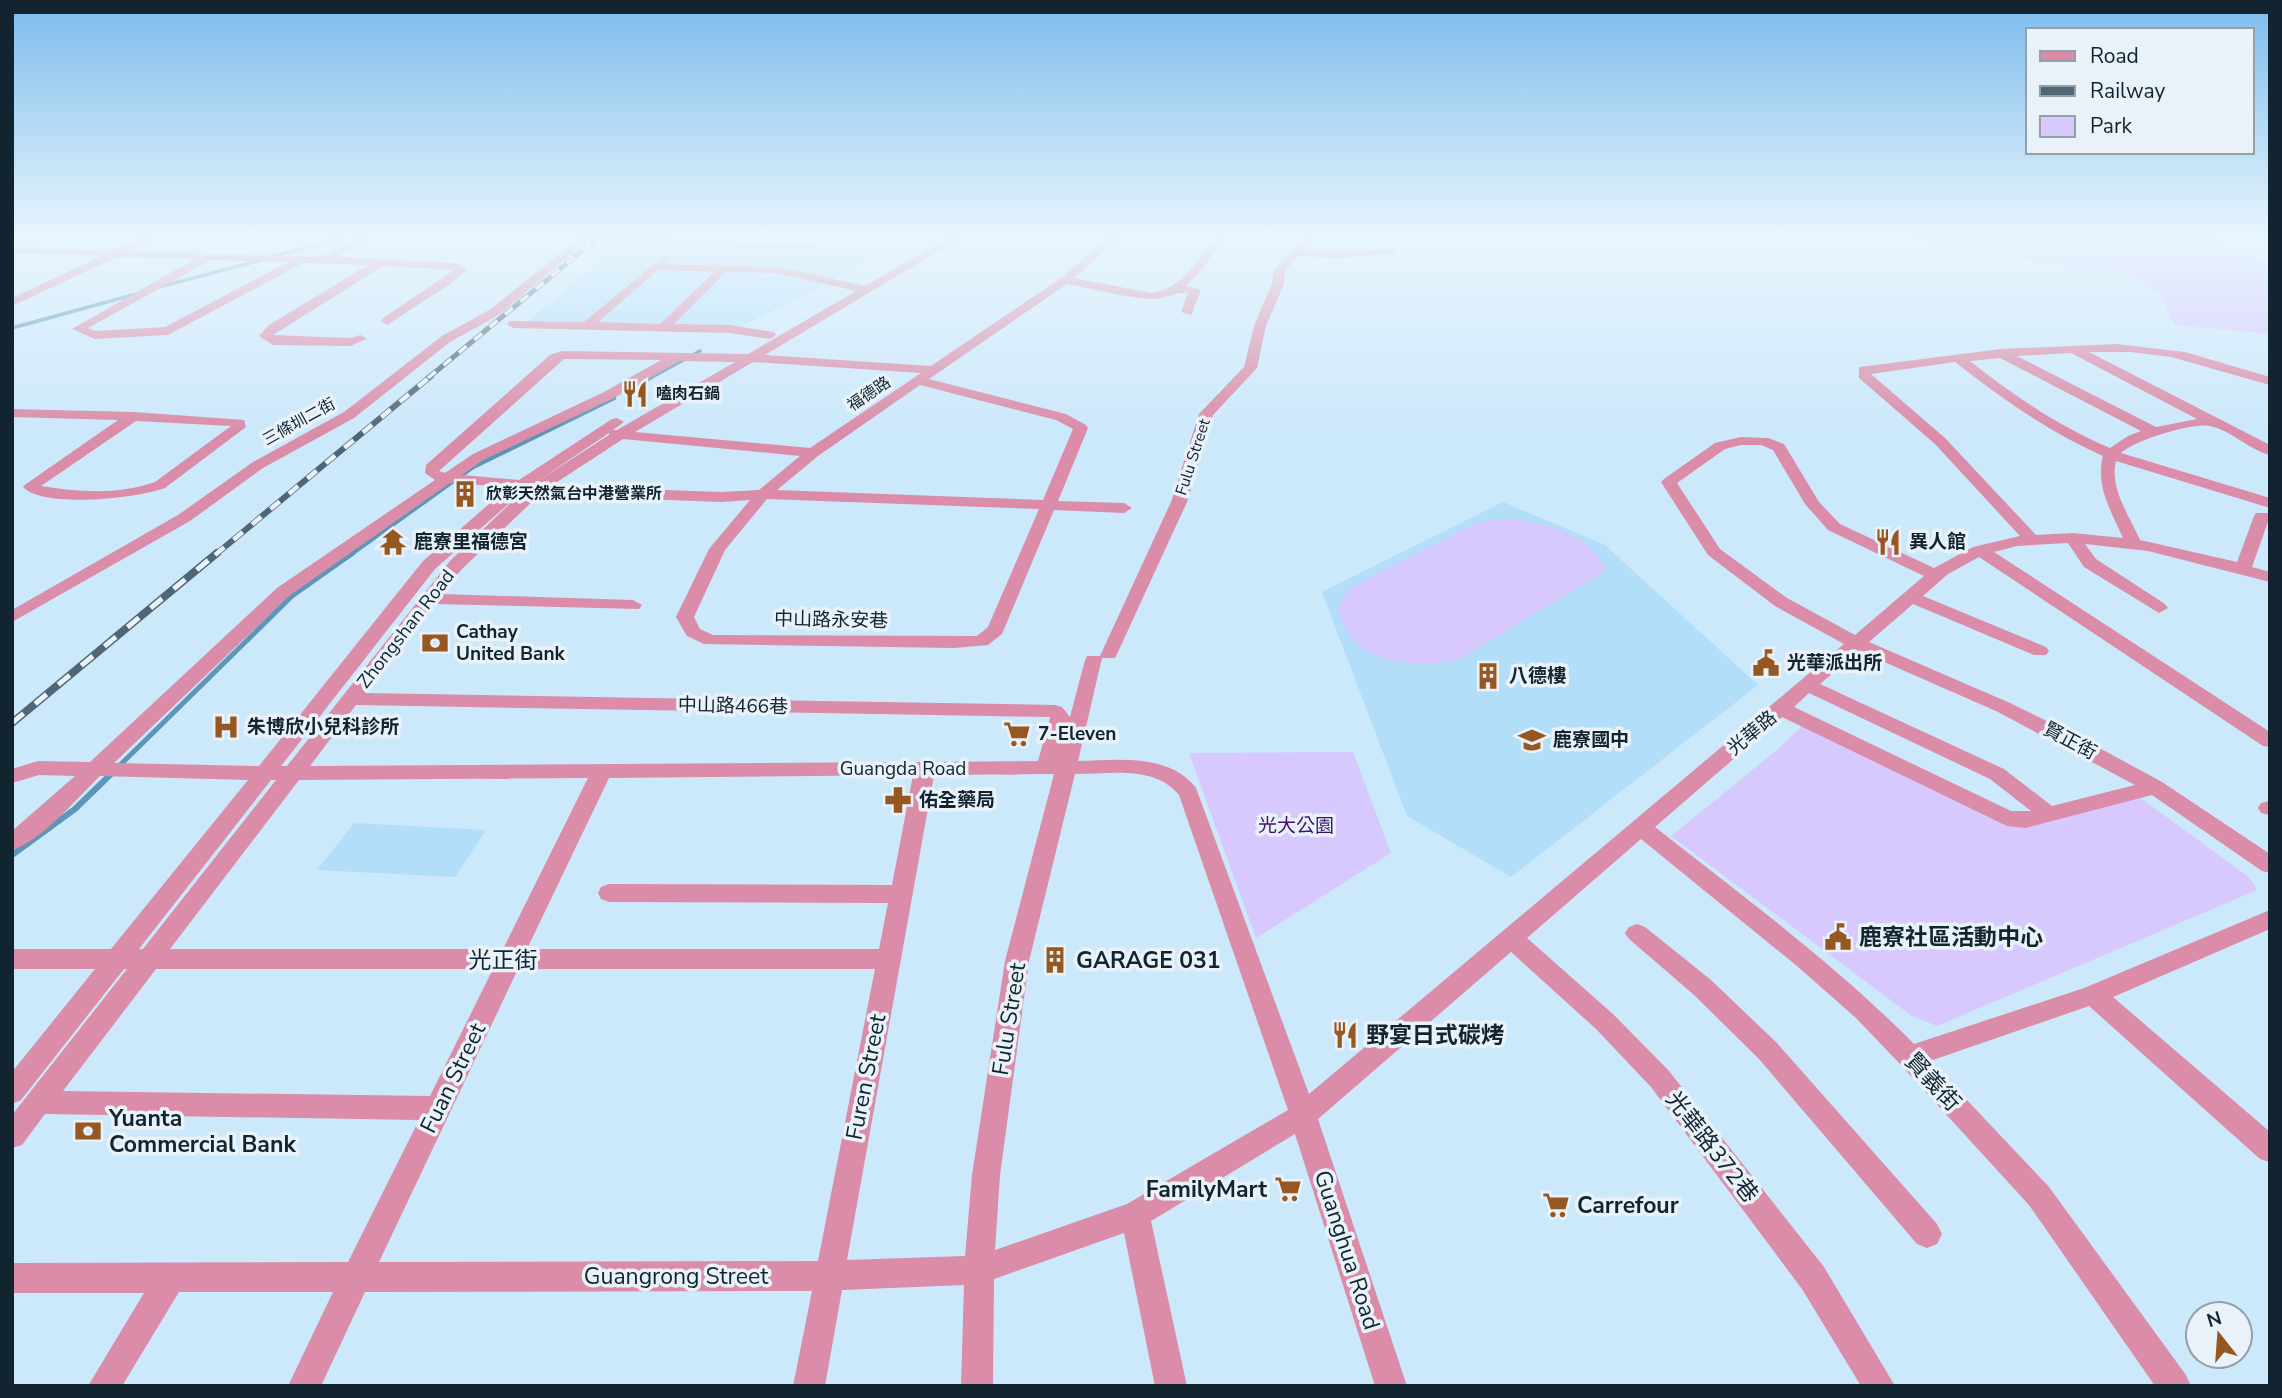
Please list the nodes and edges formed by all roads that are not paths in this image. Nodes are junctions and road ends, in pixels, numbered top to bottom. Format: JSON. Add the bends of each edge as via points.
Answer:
{"nodes":[{"id":1,"x":128,"y":301,"type":"edge"},
{"id":2,"x":223,"y":301,"type":"edge"},
{"id":3,"x":316,"y":301,"type":"edge"},
{"id":4,"x":417,"y":301,"type":"edge"},
{"id":5,"x":508,"y":301,"type":"edge"},
{"id":6,"x":616,"y":301,"type":"edge"},
{"id":7,"x":690,"y":301,"type":"edge"},
{"id":8,"x":835,"y":301,"type":"edge"},
{"id":9,"x":839,"y":301,"type":"edge"},
{"id":10,"x":1034,"y":301,"type":"edge"},
{"id":11,"x":1162,"y":301,"type":"edge"},
{"id":12,"x":1190,"y":301,"type":"edge"},
{"id":13,"x":1271,"y":301,"type":"edge"},
{"id":14,"x":1168,"y":307,"type":"dead end"},
{"id":15,"x":1186,"y":312,"type":"dead end"},
{"id":16,"x":387,"y":321,"type":"dead end"},
{"id":17,"x":513,"y":324,"type":"dead end"},
{"id":18,"x":588,"y":325,"type":"junction"},
{"id":19,"x":663,"y":328,"type":"junction"},
{"id":20,"x":770,"y":335,"type":"junction"},
{"id":21,"x":361,"y":339,"type":"dead end"},
{"id":22,"x":2073,"y":349,"type":"junction"},
{"id":23,"x":2001,"y":353,"type":"junction"},
{"id":24,"x":678,"y":357,"type":"junction"},
{"id":25,"x":1957,"y":357,"type":"junction"},
{"id":26,"x":731,"y":358,"type":"junction"},
{"id":27,"x":751,"y":358,"type":"junction"},
{"id":28,"x":935,"y":370,"type":"junction"},
{"id":29,"x":919,"y":381,"type":"junction"},
{"id":30,"x":2270,"y":382,"type":"edge"},
{"id":31,"x":12,"y":413,"type":"edge"},
{"id":32,"x":134,"y":416,"type":"junction"},
{"id":33,"x":2209,"y":421,"type":"junction"},
{"id":34,"x":2152,"y":431,"type":"junction"},
{"id":35,"x":599,"y":432,"type":"junction"},
{"id":36,"x":618,"y":435,"type":"junction"},
{"id":37,"x":2270,"y":451,"type":"edge"},
{"id":38,"x":813,"y":453,"type":"junction"},
{"id":39,"x":2112,"y":454,"type":"junction"},
{"id":40,"x":447,"y":477,"type":"junction"},
{"id":41,"x":528,"y":486,"type":"junction"},
{"id":42,"x":764,"y":494,"type":"junction"},
{"id":43,"x":1049,"y":506,"type":"junction"},
{"id":44,"x":1124,"y":508,"type":"dead end"},
{"id":45,"x":2266,"y":509,"type":"edge"},
{"id":46,"x":2073,"y":538,"type":"junction"},
{"id":47,"x":2032,"y":540,"type":"junction"},
{"id":48,"x":2134,"y":545,"type":"junction"},
{"id":49,"x":1979,"y":550,"type":"junction"},
{"id":50,"x":2243,"y":569,"type":"junction"},
{"id":51,"x":1937,"y":576,"type":"junction"},
{"id":52,"x":2270,"y":577,"type":"edge"},
{"id":53,"x":1911,"y":597,"type":"junction"},
{"id":54,"x":428,"y":599,"type":"junction"},
{"id":55,"x":633,"y":605,"type":"dead end"},
{"id":56,"x":2159,"y":608,"type":"dead end"},
{"id":57,"x":12,"y":617,"type":"edge"},
{"id":58,"x":1856,"y":643,"type":"junction"},
{"id":59,"x":2040,"y":651,"type":"dead end"},
{"id":60,"x":1807,"y":685,"type":"junction"},
{"id":61,"x":351,"y":699,"type":"junction"},
{"id":62,"x":1780,"y":708,"type":"junction"},
{"id":63,"x":2270,"y":741,"type":"edge"},
{"id":64,"x":925,"y":768,"type":"junction"},
{"id":65,"x":1057,"y":768,"type":"junction"},
{"id":66,"x":96,"y":769,"type":"junction"},
{"id":67,"x":602,"y":770,"type":"junction"},
{"id":68,"x":294,"y":772,"type":"junction"},
{"id":69,"x":267,"y":773,"type":"junction"},
{"id":70,"x":12,"y":776,"type":"edge"},
{"id":71,"x":2155,"y":787,"type":"junction"},
{"id":72,"x":2049,"y":814,"type":"junction"},
{"id":73,"x":1640,"y":827,"type":"junction"},
{"id":74,"x":12,"y":842,"type":"edge"},
{"id":75,"x":2270,"y":865,"type":"edge"},
{"id":76,"x":609,"y":893,"type":"dead end"},
{"id":77,"x":901,"y":894,"type":"junction"},
{"id":78,"x":2270,"y":919,"type":"edge"},
{"id":79,"x":1637,"y":933,"type":"dead end"},
{"id":80,"x":1511,"y":938,"type":"junction"},
{"id":81,"x":12,"y":959,"type":"edge"},
{"id":82,"x":888,"y":959,"type":"junction"},
{"id":83,"x":117,"y":960,"type":"junction"},
{"id":84,"x":148,"y":960,"type":"junction"},
{"id":85,"x":511,"y":960,"type":"junction"},
{"id":86,"x":2093,"y":995,"type":"junction"},
{"id":87,"x":1910,"y":1057,"type":"junction"},
{"id":88,"x":12,"y":1092,"type":"edge"},
{"id":89,"x":38,"y":1102,"type":"junction"},
{"id":90,"x":439,"y":1108,"type":"junction"},
{"id":91,"x":1303,"y":1115,"type":"junction"},
{"id":92,"x":12,"y":1136,"type":"edge"},
{"id":93,"x":2270,"y":1150,"type":"edge"},
{"id":94,"x":1135,"y":1215,"type":"junction"},
{"id":95,"x":1927,"y":1234,"type":"dead end"},
{"id":96,"x":979,"y":1270,"type":"junction"},
{"id":97,"x":829,"y":1276,"type":"junction"},
{"id":98,"x":357,"y":1277,"type":"junction"},
{"id":99,"x":12,"y":1278,"type":"edge"},
{"id":100,"x":171,"y":1278,"type":"junction"},
{"id":101,"x":104,"y":1386,"type":"edge"},
{"id":102,"x":304,"y":1386,"type":"edge"},
{"id":103,"x":808,"y":1386,"type":"edge"},
{"id":104,"x":977,"y":1386,"type":"edge"},
{"id":105,"x":1171,"y":1386,"type":"edge"},
{"id":106,"x":1391,"y":1386,"type":"edge"},
{"id":107,"x":1878,"y":1386,"type":"edge"},
{"id":108,"x":2175,"y":1386,"type":"edge"}],
"edges":[{"from":1,"to":2,"type":"street","via":[[78,329],[95,335],[168,331]]},
{"from":3,"to":21,"type":"street","via":[[265,336],[274,341]]},
{"from":4,"to":16,"type":"street"},
{"from":5,"to":57,"type":"street","name":"三條圳二街","via":[[446,339],[349,415],[258,464],[184,518]]},
{"from":6,"to":18,"type":"street"},
{"from":7,"to":19,"type":"street"},
{"from":8,"to":20,"type":"street","name":"Zhongshan Road"},
{"from":9,"to":27,"type":"street","name":"Zhongshan Road"},
{"from":10,"to":28,"type":"street","name":"福德路"},
{"from":11,"to":14,"type":"street"},
{"from":12,"to":15,"type":"street"},
{"from":13,"to":65,"type":"street","name":"Fulu Street","via":[[1250,368],[1206,414],[1179,502],[1101,657]]},
{"from":17,"to":18,"type":"street"},
{"from":18,"to":19,"type":"street"},
{"from":19,"to":20,"type":"street","via":[[736,329]]},
{"from":20,"to":26,"type":"street","name":"Zhongshan Road"},
{"from":22,"to":23,"type":"street"},
{"from":22,"to":30,"type":"street","via":[[2158,351]]},
{"from":22,"to":33,"type":"street"},
{"from":23,"to":25,"type":"street"},
{"from":23,"to":34,"type":"street"},
{"from":24,"to":26,"type":"street"},
{"from":24,"to":40,"type":"street"},
{"from":24,"to":40,"type":"street","via":[[578,354],[555,358],[432,468],[435,476]]},
{"from":25,"to":39,"type":"street","via":[[2032,415]]},
{"from":25,"to":47,"type":"street","via":[[1864,370],[1864,375],[1940,441]]},
{"from":26,"to":27,"type":"street"},
{"from":26,"to":35,"type":"street","name":"Zhongshan Road"},
{"from":27,"to":28,"type":"street"},
{"from":27,"to":36,"type":"street","name":"Zhongshan Road"},
{"from":28,"to":29,"type":"street","name":"福德路"},
{"from":29,"to":38,"type":"street","name":"福德路"},
{"from":29,"to":43,"type":"street","name":"中山路永安巷","via":[[1061,417],[1081,428]]},
{"from":31,"to":32,"type":"street"},
{"from":32,"to":32,"type":"street","via":[[41,478],[31,487],[104,494],[145,492],[233,432],[239,423]]},
{"from":33,"to":34,"type":"street"},
{"from":33,"to":37,"type":"street"},
{"from":34,"to":39,"type":"street"},
{"from":35,"to":36,"type":"street"},
{"from":35,"to":41,"type":"street","name":"Zhongshan Road"},
{"from":36,"to":38,"type":"street"},
{"from":36,"to":41,"type":"street","name":"Zhongshan Road"},
{"from":38,"to":42,"type":"street","name":"福德路"},
{"from":39,"to":45,"type":"street"},
{"from":39,"to":48,"type":"street","via":[[2106,466],[2110,488]]},
{"from":40,"to":41,"type":"street"},
{"from":40,"to":66,"type":"street","via":[[284,592]]},
{"from":41,"to":42,"type":"street"},
{"from":41,"to":54,"type":"street","name":"Zhongshan Road"},
{"from":41,"to":69,"type":"street","name":"Zhongshan Road","via":[[467,528],[429,565]]},
{"from":42,"to":43,"type":"street"},
{"from":42,"to":43,"type":"street","name":"中山路永安巷","via":[[717,549],[685,617],[693,632],[710,640],[982,641],[996,630]]},
{"from":43,"to":44,"type":"street"},
{"from":45,"to":50,"type":"street"},
{"from":46,"to":47,"type":"street","name":"光華路"},
{"from":46,"to":48,"type":"street","name":"光華路"},
{"from":46,"to":56,"type":"street","via":[[2090,563]]},
{"from":47,"to":49,"type":"street","name":"光華路"},
{"from":48,"to":50,"type":"street","name":"光華路"},
{"from":49,"to":51,"type":"street","name":"光華路"},
{"from":49,"to":63,"type":"street"},
{"from":50,"to":52,"type":"street","name":"光華路"},
{"from":51,"to":53,"type":"street","name":"光華路"},
{"from":51,"to":58,"type":"street","name":"賢正街","via":[[1834,527],[1813,504],[1779,447],[1763,441],[1720,446],[1669,482],[1714,552],[1781,602]]},
{"from":53,"to":58,"type":"street","name":"光華路"},
{"from":53,"to":59,"type":"street"},
{"from":54,"to":55,"type":"street"},
{"from":54,"to":61,"type":"street","name":"Zhongshan Road"},
{"from":58,"to":60,"type":"street","name":"光華路"},
{"from":58,"to":71,"type":"street","name":"賢正街","via":[[2003,707]]},
{"from":60,"to":62,"type":"street","name":"光華路"},
{"from":60,"to":72,"type":"street","via":[[1997,774]]},
{"from":61,"to":65,"type":"street","name":"中山路466巷","via":[[1055,711],[1060,717]]},
{"from":61,"to":68,"type":"street","name":"Zhongshan Road"},
{"from":62,"to":72,"type":"street","via":[[2007,818],[2025,820]]},
{"from":62,"to":73,"type":"street","name":"光華路"},
{"from":64,"to":65,"type":"street","name":"Guangda Road"},
{"from":64,"to":67,"type":"street","name":"Guangda Road"},
{"from":64,"to":77,"type":"street","name":"Furen Street"},
{"from":65,"to":91,"type":"street","name":"Guangda Road","via":[[1139,767],[1179,780],[1189,793]]},
{"from":65,"to":96,"type":"street","name":"Fulu Street","via":[[1017,961],[986,1175]]},
{"from":66,"to":69,"type":"street","name":"Guangda Road"},
{"from":66,"to":70,"type":"street","name":"Guangda Road","via":[[38,768]]},
{"from":66,"to":74,"type":"street"},
{"from":67,"to":68,"type":"street","name":"Guangda Road"},
{"from":67,"to":85,"type":"street","name":"Fuan Street"},
{"from":68,"to":69,"type":"street","name":"Guangda Road"},
{"from":68,"to":84,"type":"street","name":"Zhongshan Road"},
{"from":69,"to":83,"type":"street","name":"Zhongshan Road"},
{"from":71,"to":72,"type":"street"},
{"from":71,"to":75,"type":"street","name":"賢正街"},
{"from":73,"to":80,"type":"street","name":"光華路"},
{"from":73,"to":87,"type":"street","name":"賢義街","via":[[1806,959]]},
{"from":76,"to":77,"type":"street"},
{"from":77,"to":82,"type":"street","name":"Furen Street"},
{"from":78,"to":86,"type":"street"},
{"from":79,"to":95,"type":"street","via":[[1768,1051]]},
{"from":80,"to":91,"type":"street","name":"光華路"},
{"from":80,"to":107,"type":"street","name":"光華路372巷","via":[[1605,1022],[1660,1079],[1813,1278]]},
{"from":81,"to":83,"type":"street","name":"光正街"},
{"from":82,"to":85,"type":"street","name":"光正街"},
{"from":82,"to":97,"type":"street","name":"Furen Street"},
{"from":83,"to":84,"type":"street","name":"光正街"},
{"from":83,"to":88,"type":"street","name":"Zhongshan Road"},
{"from":84,"to":85,"type":"street","name":"光正街"},
{"from":84,"to":89,"type":"street","name":"Zhongshan Road"},
{"from":85,"to":90,"type":"street","name":"Fuan Street"},
{"from":86,"to":87,"type":"street"},
{"from":86,"to":93,"type":"street"},
{"from":87,"to":108,"type":"street","name":"賢義街","via":[[2039,1196]]},
{"from":89,"to":90,"type":"street"},
{"from":89,"to":92,"type":"street","name":"Zhongshan Road"},
{"from":90,"to":98,"type":"street","name":"Fuan Street"},
{"from":91,"to":94,"type":"street","name":"Guangrong Street"},
{"from":91,"to":106,"type":"street","name":"Guanghua Road"},
{"from":94,"to":96,"type":"street","name":"Guangrong Street"},
{"from":94,"to":105,"type":"street"},
{"from":96,"to":97,"type":"street","name":"Guangrong Street"},
{"from":96,"to":104,"type":"street","name":"Fulu Street"},
{"from":97,"to":98,"type":"street","name":"Guangrong Street"},
{"from":97,"to":103,"type":"street","name":"Furen Street"},
{"from":98,"to":100,"type":"street","name":"Guangrong Street"},
{"from":98,"to":102,"type":"street","name":"Fuan Street"},
{"from":99,"to":100,"type":"street","name":"Guangrong Street"},
{"from":100,"to":101,"type":"street"}]}
